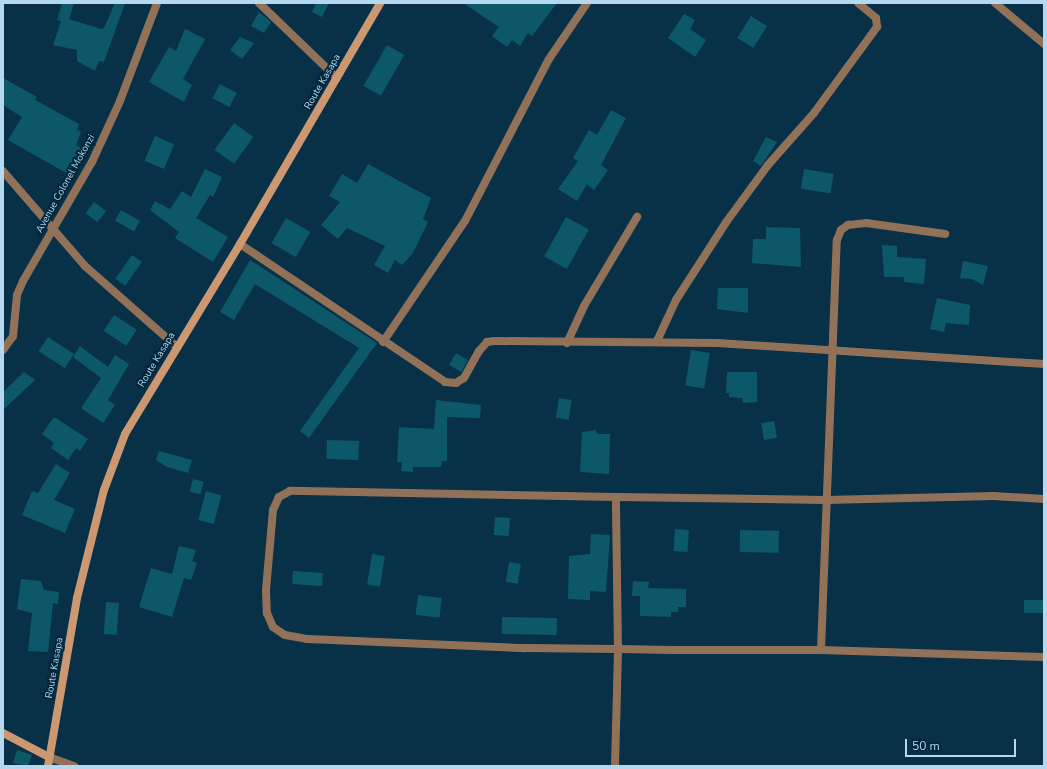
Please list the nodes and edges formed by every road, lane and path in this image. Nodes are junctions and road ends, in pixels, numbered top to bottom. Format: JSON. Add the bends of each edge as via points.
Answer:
{"nodes":[{"id":1,"x":157,"y":3,"type":"edge"},
{"id":2,"x":259,"y":3,"type":"edge"},
{"id":3,"x":380,"y":3,"type":"edge"},
{"id":4,"x":587,"y":3,"type":"edge"},
{"id":5,"x":858,"y":3,"type":"edge"},
{"id":6,"x":995,"y":3,"type":"edge"},
{"id":7,"x":1044,"y":44,"type":"edge"},
{"id":8,"x":337,"y":78,"type":"junction"},
{"id":9,"x":3,"y":171,"type":"edge"},
{"id":10,"x":637,"y":217,"type":"dead end"},
{"id":11,"x":54,"y":230,"type":"junction"},
{"id":12,"x":945,"y":234,"type":"dead end"},
{"id":13,"x":240,"y":244,"type":"junction"},
{"id":14,"x":657,"y":341,"type":"junction"},
{"id":15,"x":383,"y":342,"type":"junction"},
{"id":16,"x":567,"y":343,"type":"junction"},
{"id":17,"x":177,"y":347,"type":"junction"},
{"id":18,"x":3,"y":350,"type":"edge"},
{"id":19,"x":832,"y":352,"type":"junction"},
{"id":20,"x":1044,"y":364,"type":"edge"},
{"id":21,"x":616,"y":497,"type":"junction"},
{"id":22,"x":1044,"y":499,"type":"edge"},
{"id":23,"x":825,"y":500,"type":"junction"},
{"id":24,"x":618,"y":649,"type":"junction"},
{"id":25,"x":821,"y":650,"type":"junction"},
{"id":26,"x":1044,"y":657,"type":"edge"},
{"id":27,"x":3,"y":733,"type":"edge"},
{"id":28,"x":49,"y":757,"type":"junction"},
{"id":29,"x":48,"y":766,"type":"edge"},
{"id":30,"x":74,"y":766,"type":"edge"},
{"id":31,"x":615,"y":766,"type":"edge"}],
"edges":[{"from":1,"to":11,"type":"street","name":"Avenue Colonel Mokonzi","via":[[120,101],[92,162]]},
{"from":2,"to":8,"type":"street"},
{"from":3,"to":8,"type":"main road","name":"Route Kasapa"},
{"from":4,"to":15,"type":"street","via":[[549,59],[465,221]]},
{"from":5,"to":14,"type":"street","via":[[876,18],[877,27],[814,113],[768,165],[727,221],[676,300]]},
{"from":6,"to":7,"type":"street"},
{"from":8,"to":13,"type":"main road","name":"Route Kasapa"},
{"from":9,"to":11,"type":"street"},
{"from":10,"to":16,"type":"street","via":[[584,306]]},
{"from":11,"to":17,"type":"street","via":[[85,266]]},
{"from":11,"to":18,"type":"street","name":"Avenue Colonel Mokonzi","via":[[22,281],[17,295],[13,336]]},
{"from":12,"to":19,"type":"street","via":[[866,223],[848,225],[841,230],[835,258]]},
{"from":13,"to":15,"type":"street"},
{"from":13,"to":17,"type":"main road","name":"Route Kasapa"},
{"from":14,"to":16,"type":"street"},
{"from":14,"to":19,"type":"street","via":[[751,344]]},
{"from":15,"to":16,"type":"street","via":[[430,374],[445,382],[456,383],[464,378],[487,342]]},
{"from":17,"to":28,"type":"main road","name":"Route Kasapa","via":[[124,434],[104,490],[77,598]]},
{"from":19,"to":20,"type":"street"},
{"from":19,"to":23,"type":"street"},
{"from":21,"to":23,"type":"street"},
{"from":21,"to":24,"type":"street"},
{"from":21,"to":24,"type":"street","via":[[290,491],[278,497],[273,510],[266,590],[267,613],[273,627],[292,636],[386,642]]},
{"from":22,"to":23,"type":"street","via":[[978,496]]},
{"from":23,"to":25,"type":"street"},
{"from":24,"to":25,"type":"street"},
{"from":24,"to":31,"type":"street"},
{"from":25,"to":26,"type":"street"},
{"from":27,"to":28,"type":"main road"},
{"from":28,"to":29,"type":"main road","name":"Route Kasapa"},
{"from":28,"to":30,"type":"street"}]}
